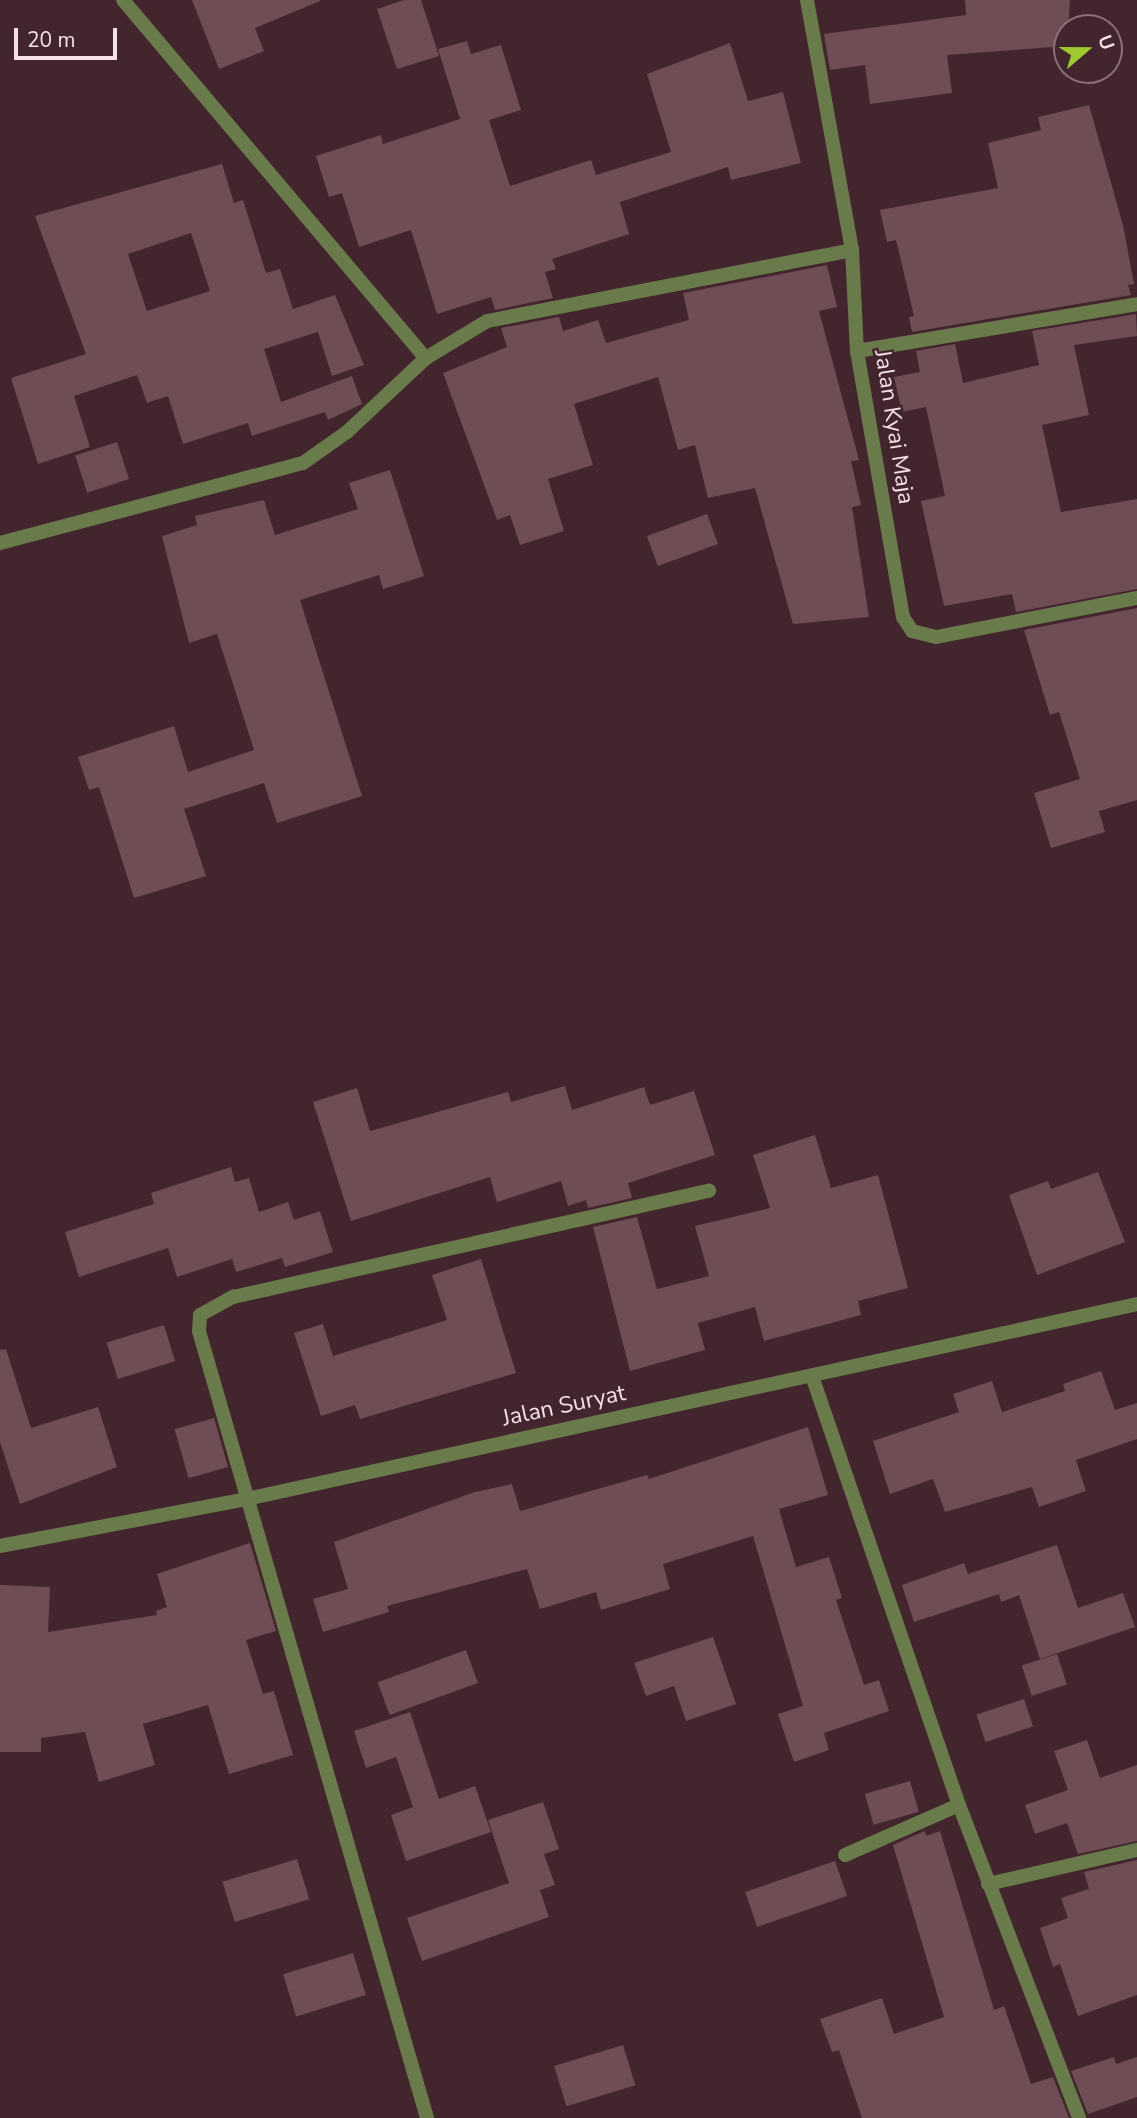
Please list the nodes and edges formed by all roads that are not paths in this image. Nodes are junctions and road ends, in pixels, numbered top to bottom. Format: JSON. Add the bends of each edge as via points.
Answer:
{"nodes":[{"id":1,"x":123,"y":0,"type":"edge"},
{"id":2,"x":807,"y":0,"type":"edge"},
{"id":3,"x":852,"y":250,"type":"junction"},
{"id":4,"x":1137,"y":304,"type":"edge"},
{"id":5,"x":857,"y":351,"type":"junction"},
{"id":6,"x":426,"y":358,"type":"junction"},
{"id":7,"x":0,"y":543,"type":"edge"},
{"id":8,"x":1137,"y":598,"type":"edge"},
{"id":9,"x":709,"y":1191,"type":"dead end"},
{"id":10,"x":1137,"y":1304,"type":"edge"},
{"id":11,"x":812,"y":1376,"type":"junction"},
{"id":12,"x":251,"y":1498,"type":"junction"},
{"id":13,"x":0,"y":1546,"type":"edge"},
{"id":14,"x":959,"y":1805,"type":"junction"},
{"id":15,"x":1137,"y":1850,"type":"edge"},
{"id":16,"x":845,"y":1855,"type":"dead end"},
{"id":17,"x":988,"y":1884,"type":"junction"},
{"id":18,"x":427,"y":2118,"type":"edge"},
{"id":19,"x":1079,"y":2118,"type":"edge"}],
"edges":[{"from":1,"to":6,"type":"street"},
{"from":2,"to":3,"type":"street","name":"Jalan Kyai Maja"},
{"from":3,"to":5,"type":"street","name":"Jalan Kyai Maja"},
{"from":3,"to":6,"type":"street","via":[[537,308],[487,321]]},
{"from":4,"to":5,"type":"street"},
{"from":5,"to":8,"type":"street","name":"Jalan Kyai Maja","via":[[902,617],[912,631],[936,637]]},
{"from":6,"to":7,"type":"street","via":[[347,432],[303,463]]},
{"from":9,"to":12,"type":"street","via":[[210,1305],[200,1315],[199,1331]]},
{"from":10,"to":11,"type":"street","name":"Jalan Suryat"},
{"from":11,"to":12,"type":"street","name":"Jalan Suryat"},
{"from":11,"to":14,"type":"street"},
{"from":12,"to":13,"type":"street","name":"Jalan Suryat"},
{"from":12,"to":18,"type":"street"},
{"from":14,"to":16,"type":"street"},
{"from":14,"to":17,"type":"street"},
{"from":15,"to":17,"type":"street"},
{"from":17,"to":19,"type":"street"}]}
